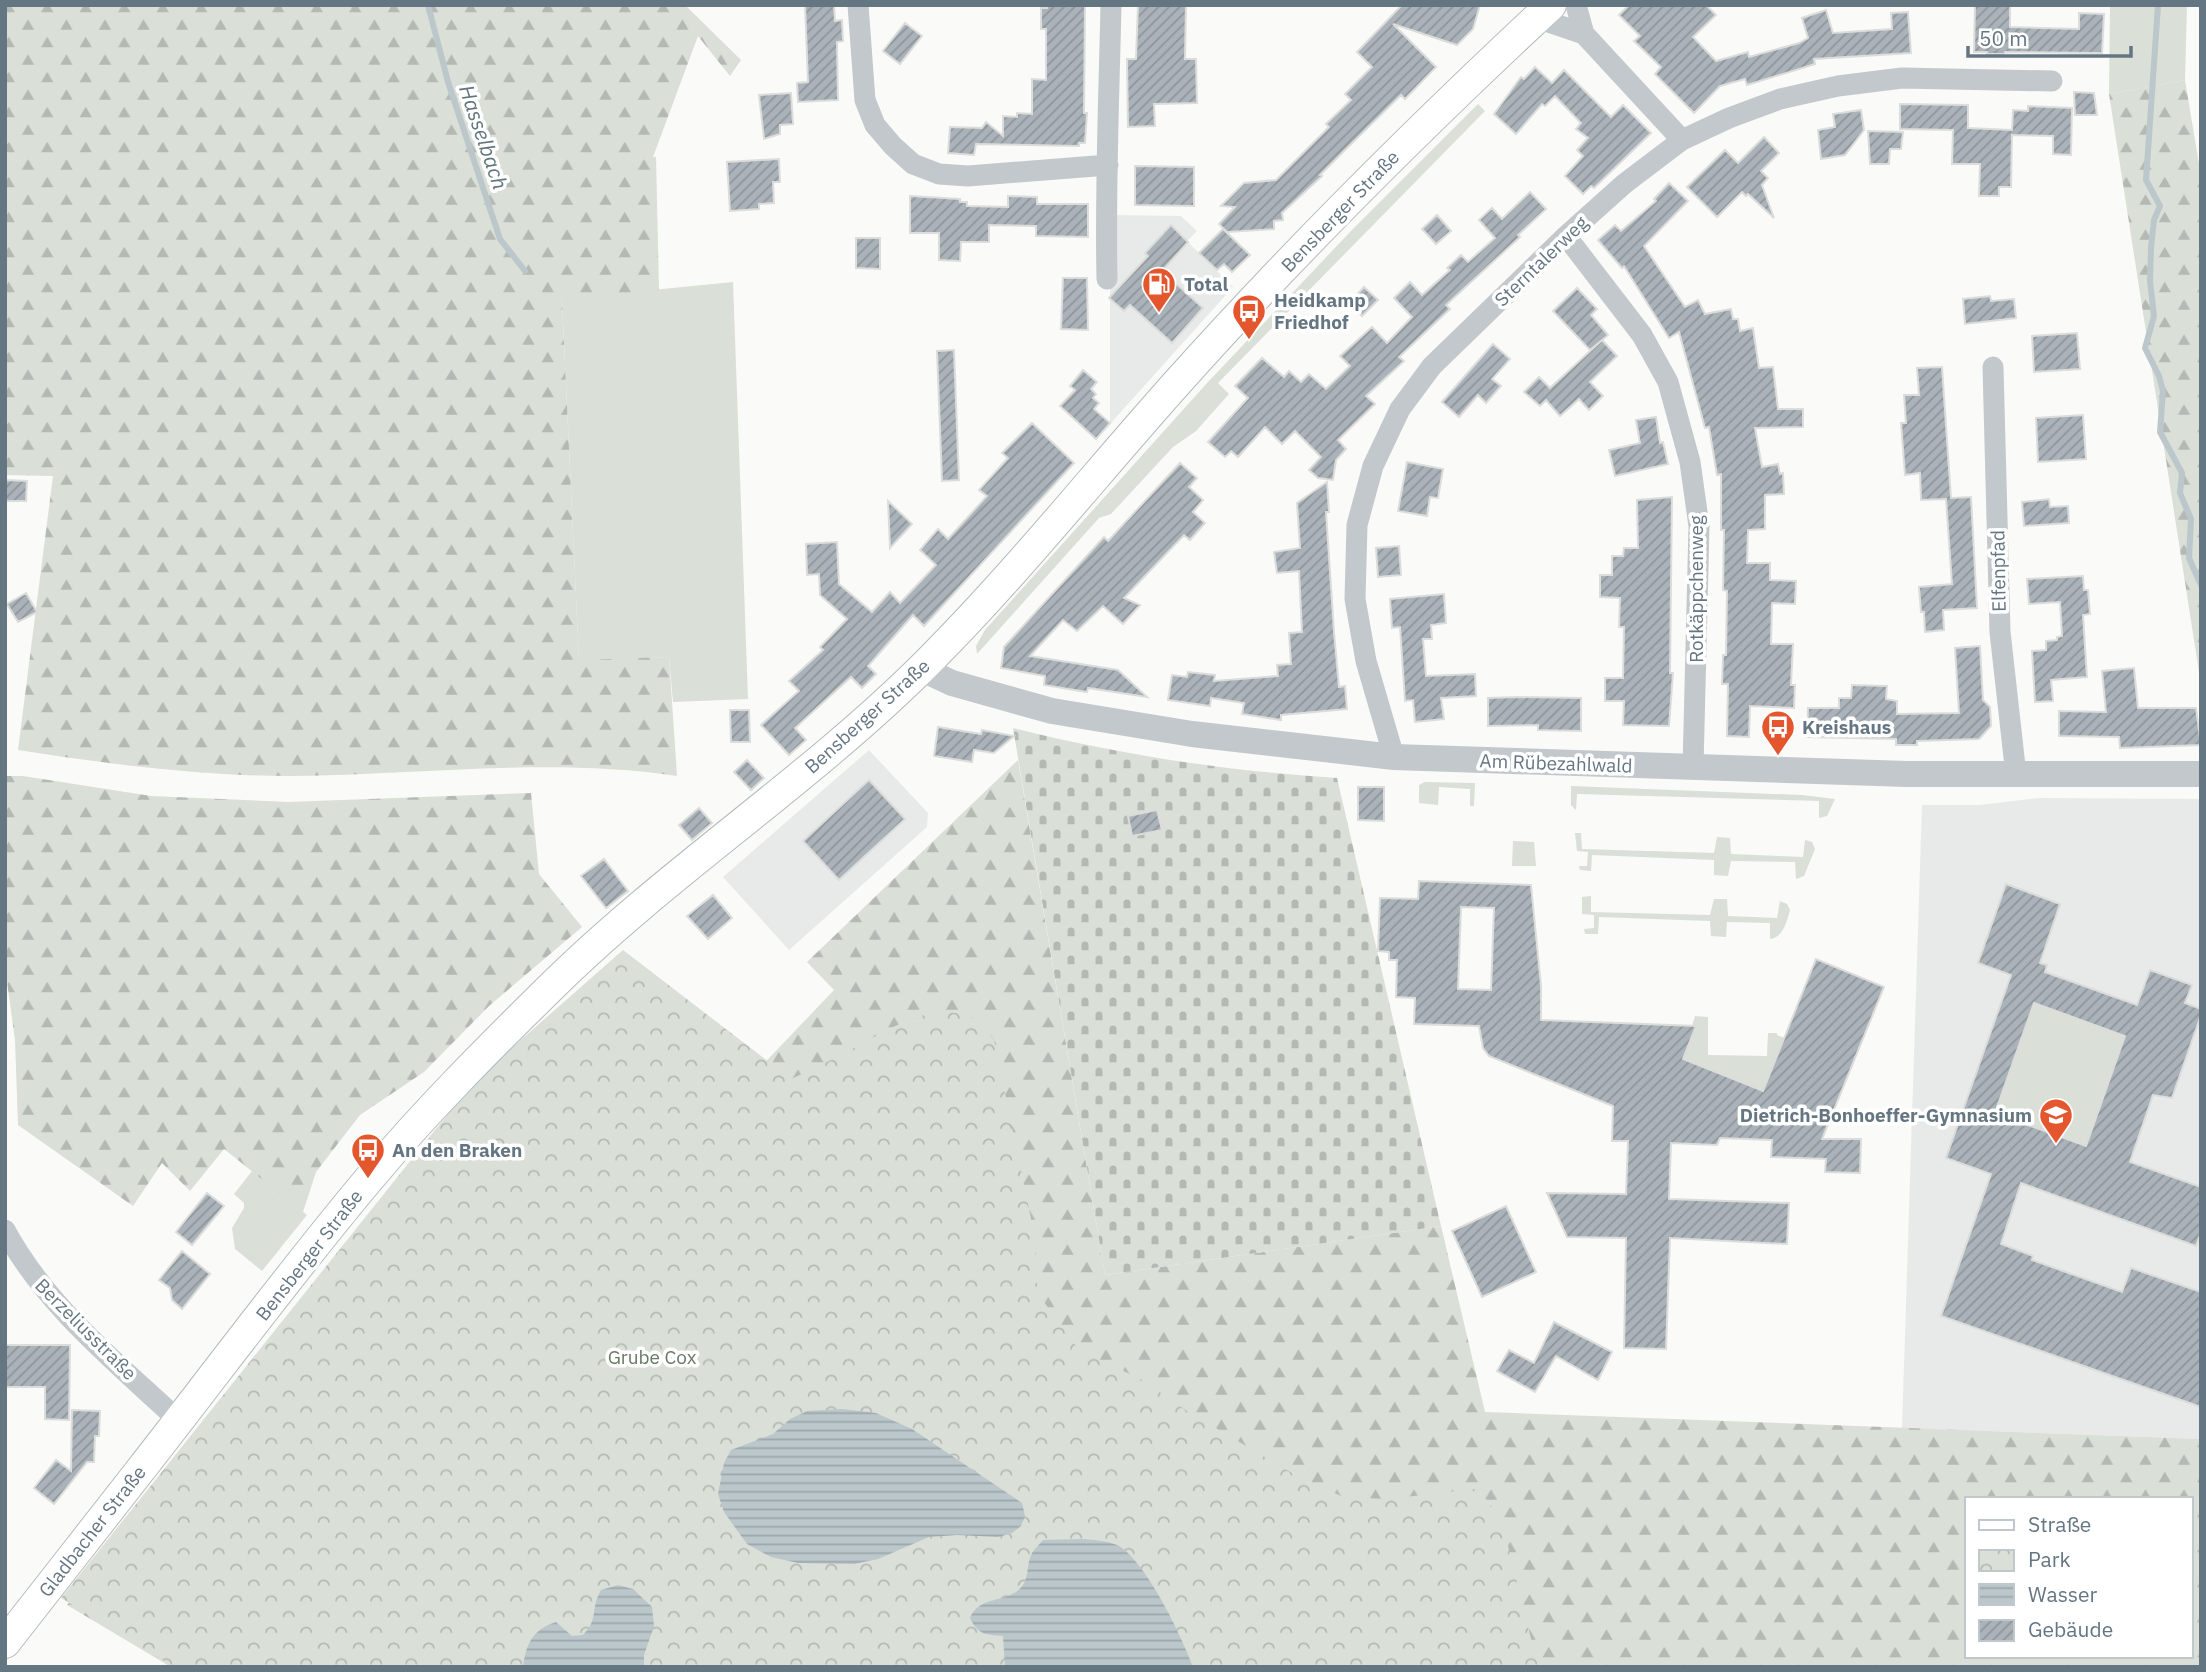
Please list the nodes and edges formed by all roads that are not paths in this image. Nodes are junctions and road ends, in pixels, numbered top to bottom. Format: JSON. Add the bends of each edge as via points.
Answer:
{"nodes":[{"id":1,"x":858,"y":5,"type":"edge"},
{"id":2,"x":1111,"y":5,"type":"edge"},
{"id":3,"x":1576,"y":5,"type":"edge"},
{"id":4,"x":1544,"y":12,"type":"edge"},
{"id":5,"x":1584,"y":34,"type":"junction"},
{"id":6,"x":2052,"y":81,"type":"dead end"},
{"id":7,"x":1682,"y":140,"type":"junction"},
{"id":8,"x":1108,"y":165,"type":"junction"},
{"id":9,"x":1566,"y":236,"type":"junction"},
{"id":10,"x":1107,"y":279,"type":"dead end"},
{"id":11,"x":1993,"y":367,"type":"dead end"},
{"id":12,"x":922,"y":669,"type":"junction"},
{"id":13,"x":1394,"y":757,"type":"junction"},
{"id":14,"x":1693,"y":768,"type":"junction"},
{"id":15,"x":2201,"y":774,"type":"edge"},
{"id":16,"x":2016,"y":775,"type":"junction"},
{"id":17,"x":5,"y":1230,"type":"edge"},
{"id":18,"x":178,"y":1420,"type":"junction"},
{"id":19,"x":5,"y":1643,"type":"edge"}],
"edges":[{"from":1,"to":8,"type":"street","via":[[865,100],[876,125],[913,164],[939,174],[968,176]]},
{"from":2,"to":8,"type":"street"},
{"from":3,"to":5,"type":"street"},
{"from":4,"to":5,"type":"street"},
{"from":4,"to":12,"type":"main road","name":"Bensberger Straße","via":[[1308,243],[1180,379]]},
{"from":5,"to":7,"type":"street"},
{"from":6,"to":7,"type":"street","name":"Sterntalerweg","via":[[1902,78],[1838,86],[1780,99]]},
{"from":7,"to":9,"type":"street","name":"Sterntalerweg"},
{"from":8,"to":10,"type":"street"},
{"from":9,"to":13,"type":"street","name":"Sterntalerweg","via":[[1432,366],[1400,409],[1373,466],[1357,525],[1355,599],[1366,661]]},
{"from":9,"to":14,"type":"street","name":"Rotkäppchenweg","via":[[1642,335],[1668,382],[1690,462],[1699,526]]},
{"from":11,"to":16,"type":"street","name":"Elfenpfad","via":[[2000,632]]},
{"from":12,"to":13,"type":"street","name":"Am Rübezahlwald","via":[[951,683],[1052,711],[1192,734]]},
{"from":12,"to":18,"type":"main road","name":"Bensberger Straße","via":[[544,994],[368,1180]]},
{"from":13,"to":14,"type":"street","name":"Am Rübezahlwald"},
{"from":14,"to":16,"type":"street","name":"Am Rübezahlwald"},
{"from":15,"to":16,"type":"street","name":"Am Rübezahlwald"},
{"from":17,"to":18,"type":"street","name":"Berzeliusstraße","via":[[37,1281]]},
{"from":18,"to":19,"type":"main road","name":"Gladbacher Straße"}]}
